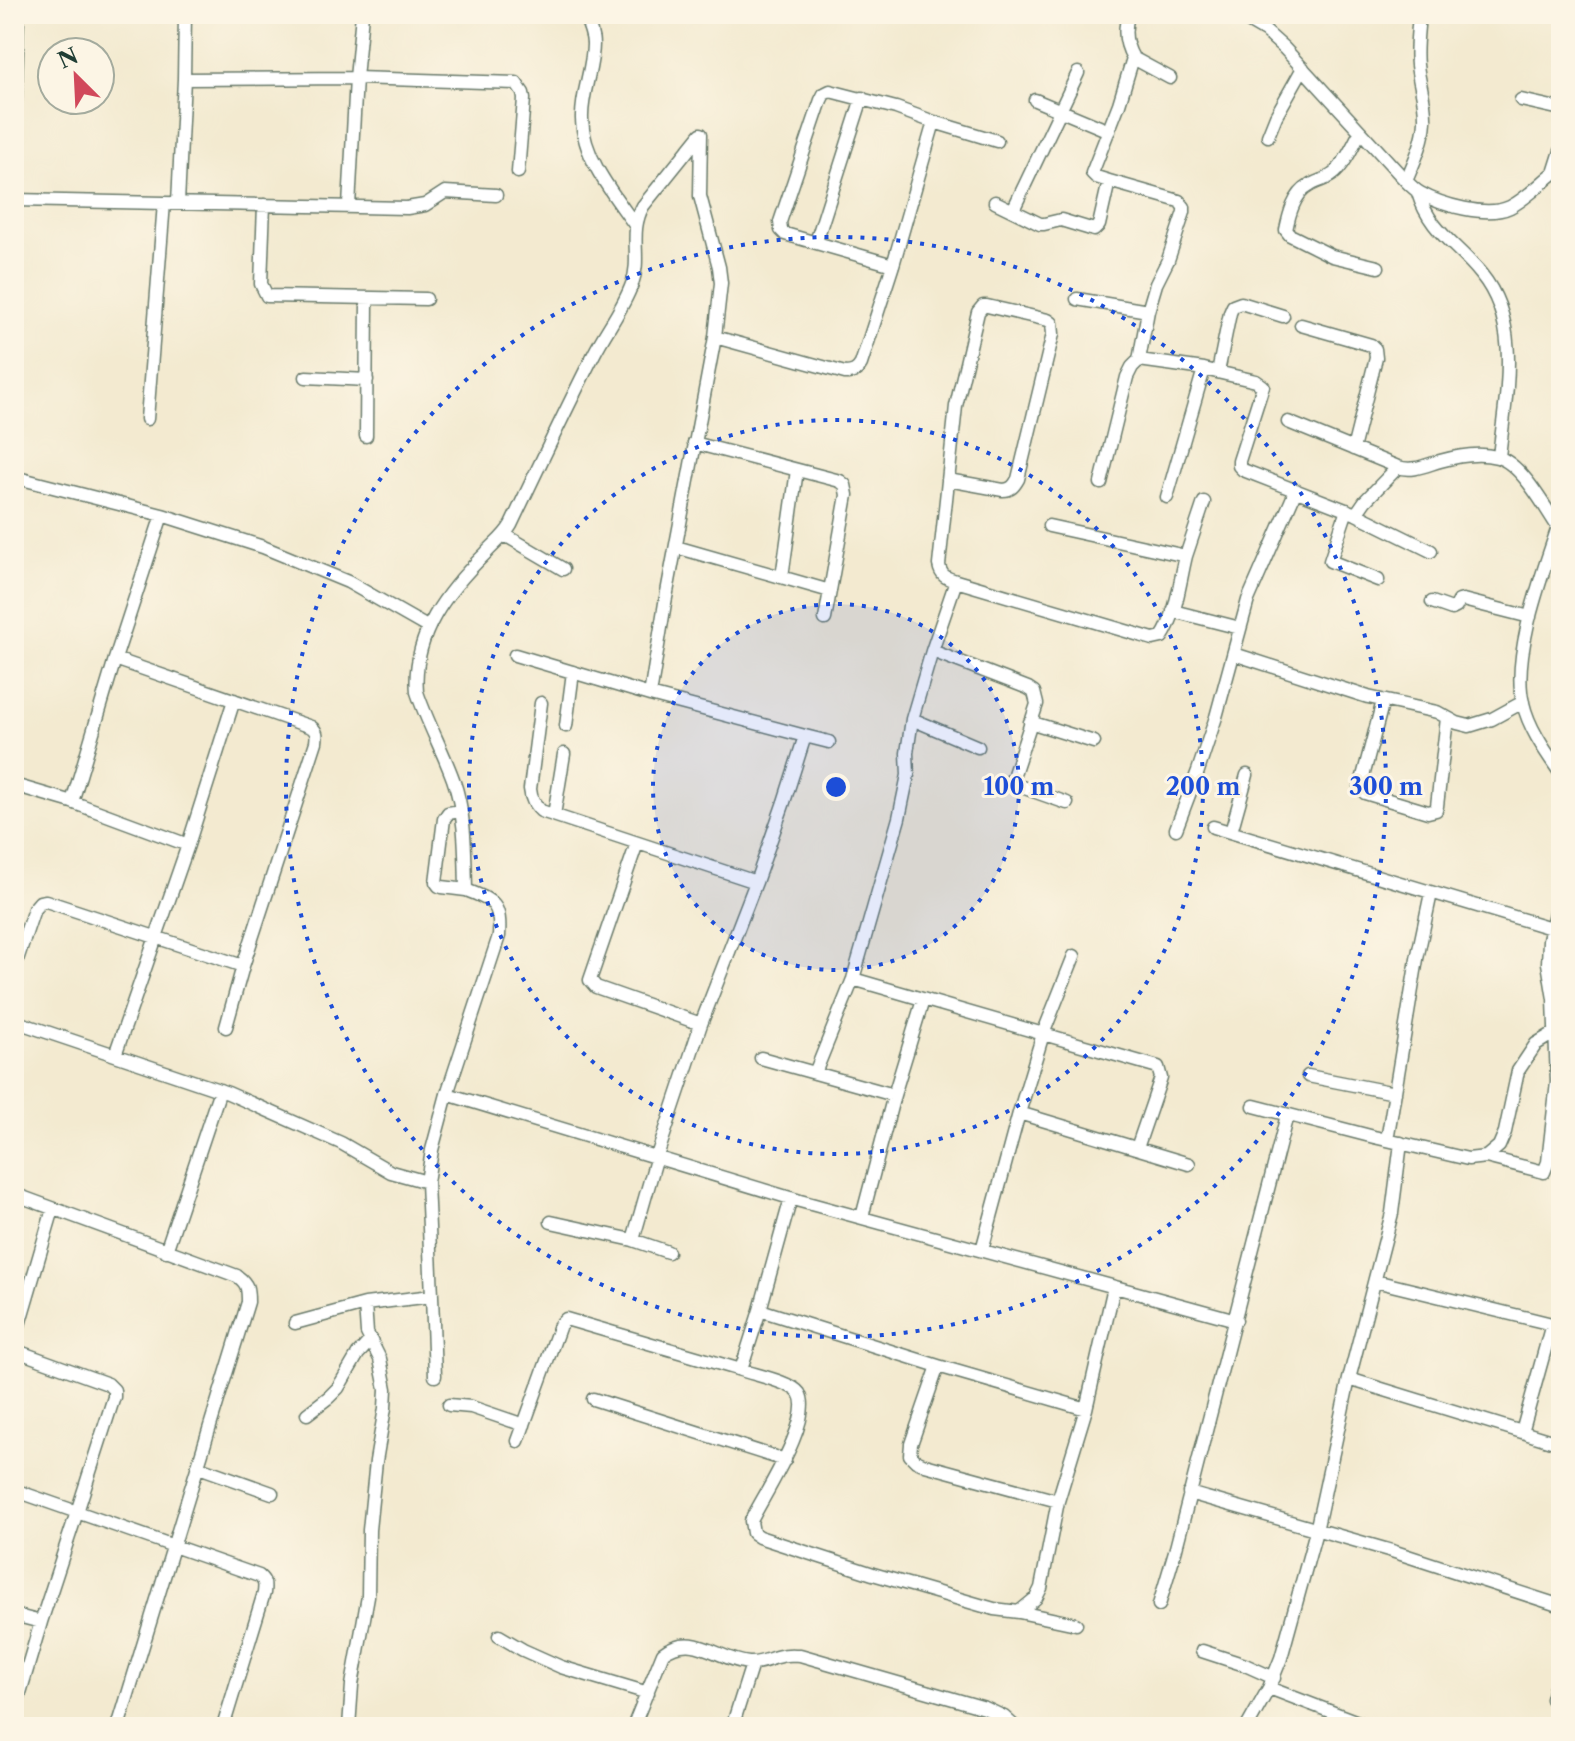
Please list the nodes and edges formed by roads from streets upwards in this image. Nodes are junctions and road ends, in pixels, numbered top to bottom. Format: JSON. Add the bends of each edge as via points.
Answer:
{"nodes":[{"id":1,"x":18,"y":14,"type":"edge"},
{"id":2,"x":185,"y":14,"type":"edge"},
{"id":3,"x":362,"y":14,"type":"edge"},
{"id":4,"x":584,"y":14,"type":"edge"},
{"id":5,"x":1129,"y":14,"type":"edge"},
{"id":6,"x":1236,"y":14,"type":"edge"},
{"id":7,"x":1419,"y":14,"type":"edge"},
{"id":8,"x":1133,"y":58,"type":"junction"},
{"id":9,"x":1303,"y":68,"type":"junction"},
{"id":10,"x":1078,"y":73,"type":"dead end"},
{"id":11,"x":356,"y":78,"type":"junction"},
{"id":12,"x":1170,"y":78,"type":"dead end"},
{"id":13,"x":184,"y":79,"type":"junction"},
{"id":14,"x":862,"y":98,"type":"junction"},
{"id":15,"x":1035,"y":100,"type":"dead end"},
{"id":16,"x":1521,"y":100,"type":"dead end"},
{"id":17,"x":1561,"y":109,"type":"edge"},
{"id":18,"x":1060,"y":110,"type":"junction"},
{"id":19,"x":934,"y":122,"type":"junction"},
{"id":20,"x":14,"y":127,"type":"edge"},
{"id":21,"x":1109,"y":131,"type":"junction"},
{"id":22,"x":1360,"y":132,"type":"junction"},
{"id":23,"x":1268,"y":136,"type":"dead end"},
{"id":24,"x":997,"y":141,"type":"dead end"},
{"id":25,"x":1561,"y":151,"type":"edge"},
{"id":26,"x":14,"y":158,"type":"edge"},
{"id":27,"x":518,"y":172,"type":"dead end"},
{"id":28,"x":1558,"y":172,"type":"edge"},
{"id":29,"x":1109,"y":181,"type":"junction"},
{"id":30,"x":1406,"y":181,"type":"junction"},
{"id":31,"x":1418,"y":193,"type":"junction"},
{"id":32,"x":496,"y":195,"type":"dead end"},
{"id":33,"x":14,"y":200,"type":"edge"},
{"id":34,"x":995,"y":202,"type":"dead end"},
{"id":35,"x":164,"y":203,"type":"junction"},
{"id":36,"x":178,"y":203,"type":"junction"},
{"id":37,"x":264,"y":205,"type":"junction"},
{"id":38,"x":349,"y":206,"type":"junction"},
{"id":39,"x":1013,"y":210,"type":"junction"},
{"id":40,"x":635,"y":225,"type":"junction"},
{"id":41,"x":816,"y":242,"type":"junction"},
{"id":42,"x":893,"y":265,"type":"junction"},
{"id":43,"x":1378,"y":267,"type":"dead end"},
{"id":44,"x":367,"y":299,"type":"junction"},
{"id":45,"x":426,"y":299,"type":"dead end"},
{"id":46,"x":1077,"y":299,"type":"dead end"},
{"id":47,"x":1148,"y":311,"type":"junction"},
{"id":48,"x":1283,"y":316,"type":"dead end"},
{"id":49,"x":1301,"y":325,"type":"dead end"},
{"id":50,"x":715,"y":337,"type":"junction"},
{"id":51,"x":1139,"y":360,"type":"junction"},
{"id":52,"x":1211,"y":371,"type":"junction"},
{"id":53,"x":306,"y":377,"type":"dead end"},
{"id":54,"x":367,"y":380,"type":"junction"},
{"id":55,"x":147,"y":419,"type":"dead end"},
{"id":56,"x":1288,"y":422,"type":"dead end"},
{"id":57,"x":366,"y":436,"type":"dead end"},
{"id":58,"x":694,"y":443,"type":"junction"},
{"id":59,"x":1353,"y":449,"type":"junction"},
{"id":60,"x":1499,"y":457,"type":"junction"},
{"id":61,"x":1398,"y":467,"type":"junction"},
{"id":62,"x":797,"y":470,"type":"junction"},
{"id":63,"x":14,"y":477,"type":"edge"},
{"id":64,"x":948,"y":480,"type":"junction"},
{"id":65,"x":1101,"y":483,"type":"dead end"},
{"id":66,"x":1296,"y":490,"type":"junction"},
{"id":67,"x":1167,"y":497,"type":"dead end"},
{"id":68,"x":1204,"y":502,"type":"dead end"},
{"id":69,"x":1352,"y":512,"type":"junction"},
{"id":70,"x":162,"y":515,"type":"junction"},
{"id":71,"x":1049,"y":526,"type":"dead end"},
{"id":72,"x":1560,"y":527,"type":"edge"},
{"id":73,"x":505,"y":535,"type":"junction"},
{"id":74,"x":676,"y":547,"type":"junction"},
{"id":75,"x":1431,"y":551,"type":"dead end"},
{"id":76,"x":1186,"y":556,"type":"junction"},
{"id":77,"x":563,"y":569,"type":"dead end"},
{"id":78,"x":782,"y":577,"type":"junction"},
{"id":79,"x":1378,"y":580,"type":"dead end"},
{"id":80,"x":956,"y":581,"type":"junction"},
{"id":81,"x":830,"y":591,"type":"junction"},
{"id":82,"x":1432,"y":602,"type":"dead end"},
{"id":83,"x":1173,"y":611,"type":"junction"},
{"id":84,"x":1530,"y":617,"type":"junction"},
{"id":85,"x":825,"y":619,"type":"dead end"},
{"id":86,"x":427,"y":627,"type":"junction"},
{"id":87,"x":1240,"y":628,"type":"junction"},
{"id":88,"x":932,"y":651,"type":"junction"},
{"id":89,"x":1234,"y":654,"type":"junction"},
{"id":90,"x":515,"y":655,"type":"dead end"},
{"id":91,"x":115,"y":659,"type":"junction"},
{"id":92,"x":573,"y":672,"type":"junction"},
{"id":93,"x":650,"y":695,"type":"junction"},
{"id":94,"x":234,"y":700,"type":"junction"},
{"id":95,"x":1383,"y":701,"type":"junction"},
{"id":96,"x":1523,"y":702,"type":"junction"},
{"id":97,"x":541,"y":703,"type":"dead end"},
{"id":98,"x":1447,"y":718,"type":"junction"},
{"id":99,"x":912,"y":719,"type":"junction"},
{"id":100,"x":1030,"y":722,"type":"junction"},
{"id":101,"x":566,"y":726,"type":"dead end"},
{"id":102,"x":805,"y":736,"type":"junction"},
{"id":103,"x":829,"y":742,"type":"dead end"},
{"id":104,"x":1094,"y":742,"type":"dead end"},
{"id":105,"x":978,"y":747,"type":"dead end"},
{"id":106,"x":564,"y":754,"type":"dead end"},
{"id":107,"x":1561,"y":774,"type":"edge"},
{"id":108,"x":1247,"y":775,"type":"dead end"},
{"id":109,"x":14,"y":785,"type":"edge"},
{"id":110,"x":72,"y":802,"type":"junction"},
{"id":111,"x":1067,"y":803,"type":"dead end"},
{"id":112,"x":461,"y":811,"type":"junction"},
{"id":113,"x":554,"y":815,"type":"junction"},
{"id":114,"x":1213,"y":827,"type":"dead end"},
{"id":115,"x":1176,"y":829,"type":"dead end"},
{"id":116,"x":1231,"y":832,"type":"junction"},
{"id":117,"x":637,"y":843,"type":"junction"},
{"id":118,"x":188,"y":845,"type":"junction"},
{"id":119,"x":756,"y":882,"type":"junction"},
{"id":120,"x":1561,"y":886,"type":"edge"},
{"id":121,"x":466,"y":890,"type":"junction"},
{"id":122,"x":1431,"y":893,"type":"junction"},
{"id":123,"x":1551,"y":928,"type":"junction"},
{"id":124,"x":155,"y":938,"type":"junction"},
{"id":125,"x":1074,"y":956,"type":"dead end"},
{"id":126,"x":243,"y":966,"type":"junction"},
{"id":127,"x":14,"y":969,"type":"edge"},
{"id":128,"x":853,"y":979,"type":"junction"},
{"id":129,"x":923,"y":1000,"type":"junction"},
{"id":130,"x":14,"y":1021,"type":"edge"},
{"id":131,"x":701,"y":1024,"type":"junction"},
{"id":132,"x":226,"y":1027,"type":"dead end"},
{"id":133,"x":1043,"y":1034,"type":"junction"},
{"id":134,"x":1558,"y":1034,"type":"edge"},
{"id":135,"x":115,"y":1055,"type":"junction"},
{"id":136,"x":761,"y":1058,"type":"dead end"},
{"id":137,"x":815,"y":1073,"type":"junction"},
{"id":138,"x":1308,"y":1076,"type":"dead end"},
{"id":139,"x":220,"y":1090,"type":"junction"},
{"id":140,"x":1395,"y":1093,"type":"junction"},
{"id":141,"x":447,"y":1094,"type":"junction"},
{"id":142,"x":894,"y":1095,"type":"junction"},
{"id":143,"x":1254,"y":1106,"type":"dead end"},
{"id":144,"x":1019,"y":1113,"type":"junction"},
{"id":145,"x":1287,"y":1115,"type":"junction"},
{"id":146,"x":1387,"y":1140,"type":"junction"},
{"id":147,"x":1401,"y":1143,"type":"junction"},
{"id":148,"x":1137,"y":1148,"type":"junction"},
{"id":149,"x":657,"y":1156,"type":"junction"},
{"id":150,"x":1486,"y":1157,"type":"junction"},
{"id":151,"x":1189,"y":1164,"type":"dead end"},
{"id":152,"x":427,"y":1182,"type":"junction"},
{"id":153,"x":14,"y":1194,"type":"edge"},
{"id":154,"x":791,"y":1198,"type":"junction"},
{"id":155,"x":53,"y":1209,"type":"junction"},
{"id":156,"x":862,"y":1217,"type":"junction"},
{"id":157,"x":551,"y":1222,"type":"dead end"},
{"id":158,"x":633,"y":1240,"type":"junction"},
{"id":159,"x":982,"y":1250,"type":"junction"},
{"id":160,"x":166,"y":1251,"type":"junction"},
{"id":161,"x":668,"y":1252,"type":"dead end"},
{"id":162,"x":1375,"y":1281,"type":"junction"},
{"id":163,"x":1114,"y":1287,"type":"junction"},
{"id":164,"x":432,"y":1296,"type":"junction"},
{"id":165,"x":365,"y":1304,"type":"junction"},
{"id":166,"x":760,"y":1310,"type":"junction"},
{"id":167,"x":1236,"y":1320,"type":"junction"},
{"id":168,"x":295,"y":1323,"type":"dead end"},
{"id":169,"x":370,"y":1341,"type":"junction"},
{"id":170,"x":14,"y":1342,"type":"edge"},
{"id":171,"x":14,"y":1350,"type":"edge"},
{"id":172,"x":938,"y":1366,"type":"junction"},
{"id":173,"x":741,"y":1370,"type":"junction"},
{"id":174,"x":435,"y":1376,"type":"dead end"},
{"id":175,"x":1349,"y":1379,"type":"junction"},
{"id":176,"x":593,"y":1399,"type":"dead end"},
{"id":177,"x":449,"y":1405,"type":"dead end"},
{"id":178,"x":1086,"y":1409,"type":"junction"},
{"id":179,"x":307,"y":1414,"type":"dead end"},
{"id":180,"x":524,"y":1425,"type":"junction"},
{"id":181,"x":1522,"y":1432,"type":"junction"},
{"id":182,"x":518,"y":1441,"type":"dead end"},
{"id":183,"x":1561,"y":1444,"type":"edge"},
{"id":184,"x":785,"y":1460,"type":"junction"},
{"id":185,"x":199,"y":1467,"type":"junction"},
{"id":186,"x":14,"y":1490,"type":"edge"},
{"id":187,"x":272,"y":1493,"type":"dead end"},
{"id":188,"x":1189,"y":1493,"type":"junction"},
{"id":189,"x":1058,"y":1501,"type":"junction"},
{"id":190,"x":77,"y":1512,"type":"junction"},
{"id":191,"x":1316,"y":1531,"type":"junction"},
{"id":192,"x":174,"y":1546,"type":"junction"},
{"id":193,"x":1159,"y":1605,"type":"dead end"},
{"id":194,"x":1561,"y":1606,"type":"edge"},
{"id":195,"x":1019,"y":1612,"type":"junction"},
{"id":196,"x":14,"y":1615,"type":"edge"},
{"id":197,"x":41,"y":1622,"type":"junction"},
{"id":198,"x":1076,"y":1624,"type":"dead end"},
{"id":199,"x":499,"y":1636,"type":"dead end"},
{"id":200,"x":1202,"y":1651,"type":"dead end"},
{"id":201,"x":752,"y":1664,"type":"junction"},
{"id":202,"x":1561,"y":1666,"type":"edge"},
{"id":203,"x":1272,"y":1683,"type":"junction"},
{"id":204,"x":648,"y":1693,"type":"junction"},
{"id":205,"x":1552,"y":1699,"type":"dead end"},
{"id":206,"x":14,"y":1713,"type":"edge"},
{"id":207,"x":118,"y":1727,"type":"edge"},
{"id":208,"x":223,"y":1727,"type":"edge"},
{"id":209,"x":349,"y":1727,"type":"edge"},
{"id":210,"x":633,"y":1727,"type":"edge"},
{"id":211,"x":732,"y":1727,"type":"edge"},
{"id":212,"x":1015,"y":1727,"type":"edge"},
{"id":213,"x":1247,"y":1727,"type":"edge"},
{"id":214,"x":1371,"y":1727,"type":"edge"}],
"edges":[{"from":1,"to":20,"type":"street"},
{"from":2,"to":13,"type":"street"},
{"from":3,"to":11,"type":"street"},
{"from":4,"to":40,"type":"street","via":[[593,45],[582,104],[585,144]]},
{"from":5,"to":8,"type":"street","via":[[1126,36]]},
{"from":6,"to":9,"type":"street","via":[[1265,31]]},
{"from":7,"to":30,"type":"street","via":[[1416,50],[1425,124]]},
{"from":8,"to":12,"type":"street"},
{"from":8,"to":21,"type":"street"},
{"from":9,"to":22,"type":"street"},
{"from":9,"to":23,"type":"street"},
{"from":10,"to":18,"type":"street"},
{"from":11,"to":13,"type":"street"},
{"from":11,"to":27,"type":"street","via":[[516,83],[524,99]]},
{"from":11,"to":38,"type":"street"},
{"from":13,"to":36,"type":"street"},
{"from":14,"to":19,"type":"street"},
{"from":14,"to":41,"type":"street"},
{"from":14,"to":41,"type":"street","via":[[824,94],[780,222],[785,234]]},
{"from":15,"to":18,"type":"street"},
{"from":16,"to":17,"type":"street"},
{"from":18,"to":21,"type":"street"},
{"from":18,"to":39,"type":"street"},
{"from":19,"to":24,"type":"street"},
{"from":19,"to":42,"type":"street"},
{"from":20,"to":26,"type":"street"},
{"from":21,"to":29,"type":"street","via":[[1092,173]]},
{"from":22,"to":30,"type":"street"},
{"from":22,"to":43,"type":"street","via":[[1334,175],[1299,194],[1286,230],[1332,256]]},
{"from":25,"to":28,"type":"street"},
{"from":28,"to":31,"type":"street","via":[[1508,208],[1491,211]]},
{"from":29,"to":39,"type":"street","via":[[1094,230],[1061,220],[1040,224]]},
{"from":29,"to":47,"type":"street","via":[[1179,201],[1184,207]]},
{"from":30,"to":31,"type":"street"},
{"from":31,"to":60,"type":"street","via":[[1438,231],[1483,276],[1503,314],[1508,365]]},
{"from":32,"to":38,"type":"street","via":[[445,192],[415,208]]},
{"from":33,"to":35,"type":"street"},
{"from":34,"to":39,"type":"street"},
{"from":35,"to":36,"type":"street"},
{"from":35,"to":55,"type":"street"},
{"from":36,"to":37,"type":"street"},
{"from":37,"to":38,"type":"street"},
{"from":37,"to":44,"type":"street","via":[[261,284],[267,296]]},
{"from":40,"to":50,"type":"street","via":[[643,206],[701,134],[700,196],[721,283]]},
{"from":40,"to":73,"type":"street","via":[[634,281]]},
{"from":41,"to":42,"type":"street"},
{"from":42,"to":50,"type":"street","via":[[861,364],[851,373]]},
{"from":44,"to":45,"type":"street"},
{"from":44,"to":54,"type":"street"},
{"from":46,"to":47,"type":"street"},
{"from":47,"to":51,"type":"street"},
{"from":48,"to":52,"type":"street","via":[[1241,303],[1233,306]]},
{"from":49,"to":59,"type":"street","via":[[1375,349]]},
{"from":50,"to":58,"type":"street"},
{"from":51,"to":52,"type":"street"},
{"from":51,"to":65,"type":"street","via":[[1127,377]]},
{"from":52,"to":66,"type":"street","via":[[1263,386],[1239,466]]},
{"from":52,"to":67,"type":"street"},
{"from":53,"to":54,"type":"street"},
{"from":54,"to":57,"type":"street"},
{"from":56,"to":59,"type":"street"},
{"from":58,"to":62,"type":"street"},
{"from":58,"to":74,"type":"street"},
{"from":59,"to":61,"type":"street"},
{"from":60,"to":61,"type":"street","via":[[1465,456],[1414,469]]},
{"from":60,"to":72,"type":"street","via":[[1524,478]]},
{"from":61,"to":69,"type":"street"},
{"from":62,"to":78,"type":"street"},
{"from":62,"to":81,"type":"street","via":[[840,481],[847,489]]},
{"from":63,"to":70,"type":"street"},
{"from":64,"to":64,"type":"street","via":[[956,406],[980,308],[1048,320],[1053,334],[1015,485],[1003,490]]},
{"from":64,"to":80,"type":"street","via":[[939,565],[941,574]]},
{"from":66,"to":69,"type":"street"},
{"from":66,"to":87,"type":"street"},
{"from":68,"to":76,"type":"street"},
{"from":69,"to":75,"type":"street"},
{"from":69,"to":79,"type":"street","via":[[1330,561]]},
{"from":70,"to":86,"type":"street","via":[[323,571]]},
{"from":70,"to":91,"type":"street"},
{"from":71,"to":76,"type":"street"},
{"from":72,"to":84,"type":"street"},
{"from":73,"to":77,"type":"street"},
{"from":73,"to":86,"type":"street"},
{"from":74,"to":78,"type":"street"},
{"from":74,"to":93,"type":"street"},
{"from":76,"to":83,"type":"street"},
{"from":78,"to":81,"type":"street"},
{"from":80,"to":83,"type":"street","via":[[1153,639],[1162,637]]},
{"from":80,"to":88,"type":"street"},
{"from":81,"to":85,"type":"street"},
{"from":82,"to":84,"type":"street","via":[[1452,609],[1463,600]]},
{"from":83,"to":87,"type":"street"},
{"from":84,"to":96,"type":"street","via":[[1521,669]]},
{"from":86,"to":112,"type":"street","via":[[418,655],[417,692]]},
{"from":87,"to":89,"type":"street"},
{"from":88,"to":99,"type":"street"},
{"from":88,"to":100,"type":"street","via":[[1034,692],[1037,704]]},
{"from":89,"to":95,"type":"street"},
{"from":89,"to":115,"type":"street"},
{"from":90,"to":92,"type":"street"},
{"from":91,"to":94,"type":"street"},
{"from":91,"to":110,"type":"street"},
{"from":92,"to":93,"type":"street"},
{"from":92,"to":101,"type":"street"},
{"from":93,"to":102,"type":"street"},
{"from":94,"to":118,"type":"street"},
{"from":94,"to":126,"type":"street","via":[[311,727],[317,735]]},
{"from":95,"to":98,"type":"street"},
{"from":95,"to":98,"type":"street","via":[[1360,788],[1428,812],[1437,806]]},
{"from":96,"to":98,"type":"street","via":[[1477,725]]},
{"from":96,"to":107,"type":"street","via":[[1530,724]]},
{"from":97,"to":113,"type":"street","via":[[531,798],[541,811]]},
{"from":99,"to":105,"type":"street"},
{"from":99,"to":128,"type":"street","via":[[899,818]]},
{"from":100,"to":104,"type":"street"},
{"from":100,"to":111,"type":"street","via":[[1012,780]]},
{"from":102,"to":103,"type":"street"},
{"from":102,"to":119,"type":"street"},
{"from":106,"to":113,"type":"street"},
{"from":108,"to":116,"type":"street"},
{"from":109,"to":110,"type":"street"},
{"from":110,"to":118,"type":"street"},
{"from":112,"to":121,"type":"street"},
{"from":112,"to":121,"type":"street","via":[[444,819],[436,882]]},
{"from":113,"to":117,"type":"street"},
{"from":114,"to":116,"type":"street"},
{"from":116,"to":122,"type":"street"},
{"from":117,"to":119,"type":"street"},
{"from":117,"to":131,"type":"street","via":[[590,980],[596,987]]},
{"from":118,"to":124,"type":"street"},
{"from":119,"to":131,"type":"street"},
{"from":120,"to":123,"type":"street"},
{"from":121,"to":141,"type":"street","via":[[496,907],[499,936]]},
{"from":122,"to":123,"type":"street"},
{"from":122,"to":140,"type":"street"},
{"from":123,"to":134,"type":"street","via":[[1548,963]]},
{"from":124,"to":126,"type":"street"},
{"from":124,"to":127,"type":"street","via":[[40,902]]},
{"from":124,"to":135,"type":"street"},
{"from":125,"to":133,"type":"street"},
{"from":126,"to":132,"type":"street"},
{"from":128,"to":129,"type":"street"},
{"from":128,"to":137,"type":"street"},
{"from":129,"to":133,"type":"street"},
{"from":129,"to":142,"type":"street"},
{"from":130,"to":135,"type":"street"},
{"from":131,"to":149,"type":"street"},
{"from":133,"to":144,"type":"street"},
{"from":133,"to":148,"type":"street","via":[[1158,1067],[1161,1078]]},
{"from":134,"to":150,"type":"street","via":[[1536,1044],[1518,1071],[1505,1132]]},
{"from":134,"to":150,"type":"street","via":[[1544,1172]]},
{"from":135,"to":139,"type":"street"},
{"from":136,"to":137,"type":"street"},
{"from":137,"to":142,"type":"street"},
{"from":138,"to":140,"type":"street"},
{"from":139,"to":152,"type":"street","via":[[341,1143],[391,1172]]},
{"from":139,"to":160,"type":"street"},
{"from":140,"to":146,"type":"street"},
{"from":141,"to":149,"type":"street"},
{"from":141,"to":152,"type":"street"},
{"from":142,"to":156,"type":"street"},
{"from":143,"to":145,"type":"street"},
{"from":144,"to":148,"type":"street"},
{"from":144,"to":159,"type":"street"},
{"from":145,"to":146,"type":"street"},
{"from":145,"to":167,"type":"street"},
{"from":146,"to":147,"type":"street"},
{"from":147,"to":150,"type":"street","via":[[1468,1159]]},
{"from":147,"to":162,"type":"street","via":[[1392,1213]]},
{"from":148,"to":151,"type":"street"},
{"from":149,"to":154,"type":"street"},
{"from":149,"to":158,"type":"street"},
{"from":152,"to":164,"type":"street"},
{"from":153,"to":155,"type":"street"},
{"from":154,"to":156,"type":"street"},
{"from":154,"to":166,"type":"street"},
{"from":155,"to":160,"type":"street"},
{"from":155,"to":170,"type":"street"},
{"from":156,"to":159,"type":"street"},
{"from":157,"to":158,"type":"street"},
{"from":158,"to":161,"type":"street"},
{"from":159,"to":163,"type":"street"},
{"from":160,"to":185,"type":"street","via":[[237,1276],[248,1290]]},
{"from":162,"to":175,"type":"street"},
{"from":162,"to":181,"type":"street","via":[[1552,1324]]},
{"from":163,"to":167,"type":"street"},
{"from":163,"to":178,"type":"street"},
{"from":164,"to":165,"type":"street"},
{"from":164,"to":174,"type":"street"},
{"from":165,"to":168,"type":"street"},
{"from":165,"to":169,"type":"street"},
{"from":166,"to":172,"type":"street"},
{"from":166,"to":173,"type":"street"},
{"from":167,"to":188,"type":"street"},
{"from":169,"to":179,"type":"street","via":[[338,1388]]},
{"from":169,"to":209,"type":"street","via":[[380,1359],[386,1398],[372,1495],[368,1596]]},
{"from":171,"to":190,"type":"street","via":[[114,1390]]},
{"from":172,"to":178,"type":"street"},
{"from":172,"to":189,"type":"street","via":[[910,1455],[925,1465]]},
{"from":173,"to":180,"type":"street","via":[[566,1319]]},
{"from":173,"to":184,"type":"street","via":[[798,1391],[802,1411]]},
{"from":175,"to":181,"type":"street"},
{"from":175,"to":191,"type":"street"},
{"from":176,"to":184,"type":"street"},
{"from":177,"to":180,"type":"street"},
{"from":178,"to":189,"type":"street"},
{"from":180,"to":182,"type":"street"},
{"from":181,"to":183,"type":"street"},
{"from":184,"to":195,"type":"street","via":[[751,1521],[759,1537],[994,1609]]},
{"from":185,"to":187,"type":"street"},
{"from":185,"to":192,"type":"street"},
{"from":186,"to":190,"type":"street"},
{"from":188,"to":191,"type":"street"},
{"from":188,"to":193,"type":"street"},
{"from":189,"to":195,"type":"street","via":[[1041,1588]]},
{"from":190,"to":192,"type":"street"},
{"from":190,"to":197,"type":"street"},
{"from":191,"to":194,"type":"street"},
{"from":191,"to":203,"type":"street"},
{"from":192,"to":207,"type":"street"},
{"from":192,"to":208,"type":"street","via":[[259,1576],[265,1585]]},
{"from":195,"to":198,"type":"street"},
{"from":196,"to":197,"type":"street"},
{"from":197,"to":206,"type":"street"},
{"from":199,"to":204,"type":"street","via":[[561,1667]]},
{"from":200,"to":203,"type":"street","via":[[1245,1665]]},
{"from":201,"to":204,"type":"street","via":[[694,1645],[673,1646],[663,1653]]},
{"from":201,"to":211,"type":"street"},
{"from":201,"to":212,"type":"street","via":[[800,1655],[985,1708]]},
{"from":202,"to":205,"type":"street"},
{"from":203,"to":213,"type":"street"},
{"from":203,"to":214,"type":"street"},
{"from":204,"to":210,"type":"street"}]}
